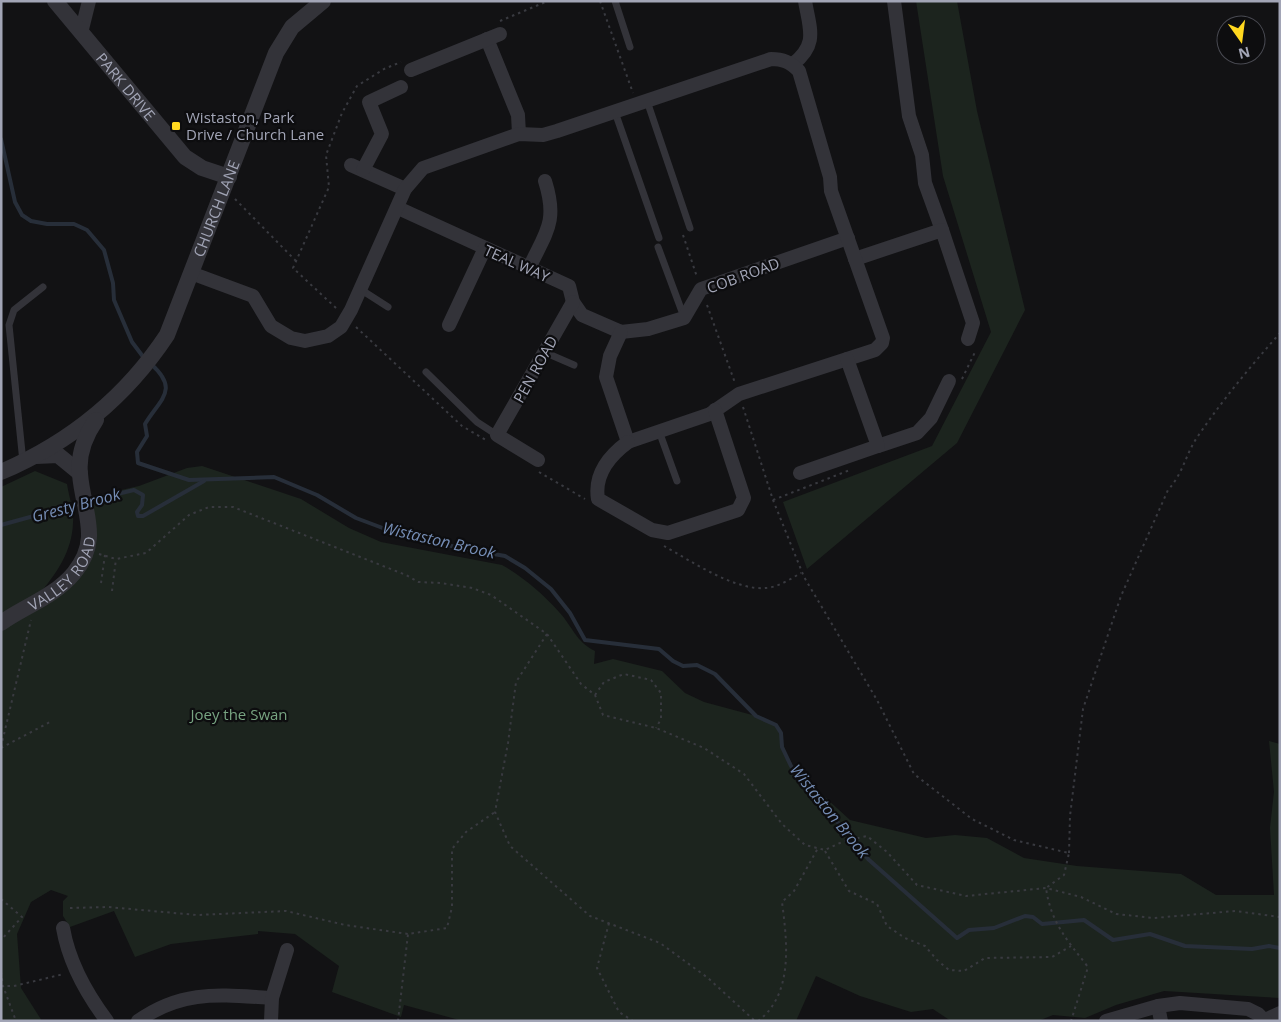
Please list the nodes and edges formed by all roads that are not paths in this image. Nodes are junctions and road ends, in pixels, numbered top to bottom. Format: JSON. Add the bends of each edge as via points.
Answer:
{"nodes":[{"id":1,"x":54,"y":1,"type":"edge"},
{"id":2,"x":89,"y":1,"type":"edge"},
{"id":3,"x":615,"y":1,"type":"edge"},
{"id":4,"x":804,"y":1,"type":"edge"},
{"id":5,"x":894,"y":1,"type":"edge"},
{"id":6,"x":316,"y":3,"type":"edge"},
{"id":7,"x":81,"y":33,"type":"junction"},
{"id":8,"x":630,"y":47,"type":"dead end"},
{"id":9,"x":793,"y":64,"type":"junction"},
{"id":10,"x":407,"y":66,"type":"road end"},
{"id":11,"x":401,"y":87,"type":"dead end"},
{"id":12,"x":647,"y":101,"type":"junction"},
{"id":13,"x":616,"y":112,"type":"junction"},
{"id":14,"x":520,"y":134,"type":"junction"},
{"id":15,"x":545,"y":181,"type":"dead end"},
{"id":16,"x":226,"y":182,"type":"junction"},
{"id":17,"x":405,"y":189,"type":"junction"},
{"id":18,"x":398,"y":208,"type":"junction"},
{"id":19,"x":690,"y":228,"type":"dead end"},
{"id":20,"x":942,"y":230,"type":"junction"},
{"id":21,"x":659,"y":238,"type":"dead end"},
{"id":22,"x":848,"y":238,"type":"junction"},
{"id":23,"x":658,"y":247,"type":"dead end"},
{"id":24,"x":485,"y":248,"type":"junction"},
{"id":25,"x":855,"y":259,"type":"junction"},
{"id":26,"x":529,"y":268,"type":"junction"},
{"id":27,"x":191,"y":273,"type":"junction"},
{"id":28,"x":44,"y":287,"type":"dead end"},
{"id":29,"x":360,"y":289,"type":"junction"},
{"id":30,"x":573,"y":302,"type":"junction"},
{"id":31,"x":388,"y":307,"type":"dead end"},
{"id":32,"x":684,"y":318,"type":"junction"},
{"id":33,"x":449,"y":325,"type":"dead end"},
{"id":34,"x":621,"y":332,"type":"junction"},
{"id":35,"x":973,"y":342,"type":"road end"},
{"id":36,"x":544,"y":352,"type":"junction"},
{"id":37,"x":847,"y":359,"type":"junction"},
{"id":38,"x":574,"y":365,"type":"dead end"},
{"id":39,"x":426,"y":372,"type":"dead end"},
{"id":40,"x":955,"y":380,"type":"road end"},
{"id":41,"x":715,"y":410,"type":"junction"},
{"id":42,"x":101,"y":412,"type":"junction"},
{"id":43,"x":660,"y":431,"type":"junction"},
{"id":44,"x":493,"y":439,"type":"junction"},
{"id":45,"x":628,"y":442,"type":"junction"},
{"id":46,"x":878,"y":446,"type":"junction"},
{"id":47,"x":29,"y":459,"type":"junction"},
{"id":48,"x":535,"y":464,"type":"road end"},
{"id":49,"x":1,"y":472,"type":"edge"},
{"id":50,"x":80,"y":473,"type":"junction"},
{"id":51,"x":800,"y":473,"type":"dead end"},
{"id":52,"x":677,"y":481,"type":"dead end"},
{"id":53,"x":1,"y":623,"type":"edge"},
{"id":54,"x":63,"y":928,"type":"dead end"},
{"id":55,"x":287,"y":950,"type":"dead end"},
{"id":56,"x":272,"y":998,"type":"junction"},
{"id":57,"x":1158,"y":1006,"type":"junction"},
{"id":58,"x":1280,"y":1013,"type":"edge"},
{"id":59,"x":107,"y":1021,"type":"edge"},
{"id":60,"x":138,"y":1021,"type":"edge"},
{"id":61,"x":271,"y":1021,"type":"edge"},
{"id":62,"x":1106,"y":1021,"type":"edge"},
{"id":63,"x":1161,"y":1021,"type":"edge"},
{"id":64,"x":1265,"y":1021,"type":"edge"}],
"edges":[{"from":1,"to":7,"type":"street","name":"PARK DRIVE"},
{"from":2,"to":7,"type":"street"},
{"from":3,"to":8,"type":"lane"},
{"from":4,"to":9,"type":"street","via":[[810,44],[805,54]]},
{"from":5,"to":20,"type":"street","via":[[909,116],[922,155],[925,183]]},
{"from":6,"to":16,"type":"street","name":"CHURCH LANE","via":[[292,27],[276,53]]},
{"from":7,"to":16,"type":"street","name":"PARK DRIVE","via":[[185,157]]},
{"from":9,"to":12,"type":"street","via":[[771,59]]},
{"from":9,"to":22,"type":"street","via":[[799,71],[830,177],[831,191]]},
{"from":10,"to":14,"type":"street","via":[[494,32],[518,115]]},
{"from":11,"to":17,"type":"street","via":[[369,102],[382,134],[357,168]]},
{"from":12,"to":13,"type":"street"},
{"from":12,"to":19,"type":"lane"},
{"from":13,"to":14,"type":"street","via":[[543,135]]},
{"from":13,"to":21,"type":"lane"},
{"from":14,"to":17,"type":"street","via":[[423,168]]},
{"from":15,"to":26,"type":"street","via":[[552,210],[549,226]]},
{"from":16,"to":27,"type":"street","name":"CHURCH LANE"},
{"from":17,"to":18,"type":"street"},
{"from":18,"to":24,"type":"street","name":"TEAL WAY"},
{"from":18,"to":29,"type":"street"},
{"from":20,"to":25,"type":"street"},
{"from":20,"to":35,"type":"street","via":[[973,323]]},
{"from":22,"to":25,"type":"street"},
{"from":22,"to":32,"type":"street","name":"COB ROAD","via":[[701,288]]},
{"from":23,"to":32,"type":"lane"},
{"from":24,"to":26,"type":"street","name":"TEAL WAY"},
{"from":24,"to":33,"type":"street"},
{"from":25,"to":37,"type":"street","via":[[883,338],[876,350]]},
{"from":26,"to":30,"type":"street","name":"TEAL WAY","via":[[569,286]]},
{"from":27,"to":29,"type":"street","via":[[246,291],[253,296],[272,326],[291,338],[305,341],[323,338],[341,327]]},
{"from":27,"to":42,"type":"street","name":"CHURCH LANE","via":[[167,335],[154,356]]},
{"from":28,"to":47,"type":"lane","via":[[14,310],[8,325]]},
{"from":29,"to":31,"type":"lane"},
{"from":30,"to":34,"type":"street","name":"TEAL WAY","via":[[582,314]]},
{"from":30,"to":36,"type":"street","name":"PEN ROAD"},
{"from":32,"to":34,"type":"street","via":[[648,330]]},
{"from":34,"to":45,"type":"street","via":[[610,356],[606,377]]},
{"from":36,"to":38,"type":"lane"},
{"from":36,"to":44,"type":"street","name":"PEN ROAD"},
{"from":37,"to":41,"type":"street","via":[[739,394]]},
{"from":37,"to":46,"type":"street"},
{"from":39,"to":44,"type":"lane"},
{"from":40,"to":46,"type":"street","via":[[931,418],[917,432]]},
{"from":41,"to":43,"type":"street"},
{"from":41,"to":45,"type":"street","via":[[744,498],[738,510],[668,533],[652,530],[598,499],[596,486],[612,454]]},
{"from":42,"to":47,"type":"street","via":[[66,438]]},
{"from":42,"to":50,"type":"street","name":"VALLEY ROAD","via":[[85,439]]},
{"from":43,"to":45,"type":"street"},
{"from":43,"to":52,"type":"lane"},
{"from":44,"to":48,"type":"street"},
{"from":46,"to":51,"type":"street"},
{"from":47,"to":49,"type":"street"},
{"from":47,"to":50,"type":"street","via":[[58,456]]},
{"from":50,"to":53,"type":"street","name":"VALLEY ROAD","via":[[88,510],[90,536],[87,552],[68,579],[46,598]]},
{"from":54,"to":59,"type":"street","via":[[76,971]]},
{"from":55,"to":56,"type":"street"},
{"from":56,"to":60,"type":"street","via":[[218,994],[189,997],[166,1005]]},
{"from":56,"to":61,"type":"street"},
{"from":57,"to":62,"type":"street"},
{"from":57,"to":63,"type":"street"},
{"from":57,"to":64,"type":"street","via":[[1180,1003],[1241,1008],[1253,1011]]},
{"from":58,"to":64,"type":"street"}]}
